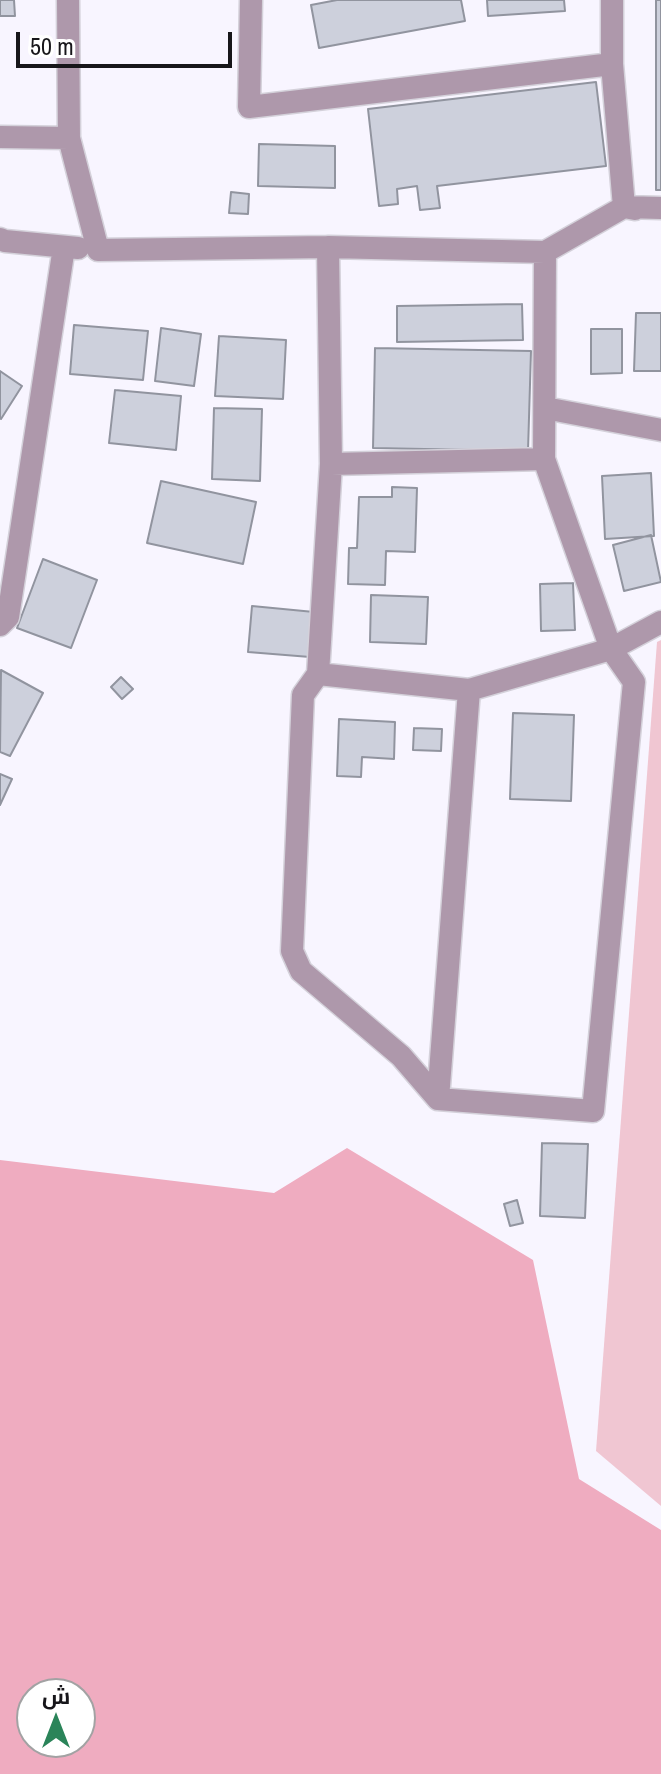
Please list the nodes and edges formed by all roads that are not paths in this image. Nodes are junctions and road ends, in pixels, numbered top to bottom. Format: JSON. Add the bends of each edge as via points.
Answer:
{"nodes":[{"id":1,"x":68,"y":0,"type":"edge"},
{"id":2,"x":251,"y":0,"type":"edge"},
{"id":3,"x":612,"y":0,"type":"edge"},
{"id":4,"x":612,"y":64,"type":"junction"},
{"id":5,"x":0,"y":137,"type":"edge"},
{"id":6,"x":69,"y":138,"type":"junction"},
{"id":7,"x":624,"y":207,"type":"junction"},
{"id":8,"x":661,"y":211,"type":"edge"},
{"id":9,"x":0,"y":239,"type":"edge"},
{"id":10,"x":64,"y":247,"type":"junction"},
{"id":11,"x":328,"y":247,"type":"junction"},
{"id":12,"x":98,"y":250,"type":"junction"},
{"id":13,"x":545,"y":252,"type":"junction"},
{"id":14,"x":545,"y":408,"type":"junction"},
{"id":15,"x":661,"y":430,"type":"edge"},
{"id":16,"x":544,"y":459,"type":"junction"},
{"id":17,"x":331,"y":464,"type":"junction"},
{"id":18,"x":661,"y":622,"type":"edge"},
{"id":19,"x":0,"y":625,"type":"edge"},
{"id":20,"x":611,"y":649,"type":"junction"},
{"id":21,"x":318,"y":674,"type":"junction"},
{"id":22,"x":469,"y":690,"type":"junction"},
{"id":23,"x":438,"y":1099,"type":"junction"}],
"edges":[{"from":1,"to":6,"type":"street"},
{"from":2,"to":4,"type":"street","via":[[249,107]]},
{"from":3,"to":4,"type":"street"},
{"from":4,"to":7,"type":"street"},
{"from":5,"to":6,"type":"street"},
{"from":6,"to":12,"type":"street"},
{"from":7,"to":8,"type":"street"},
{"from":7,"to":13,"type":"street"},
{"from":9,"to":10,"type":"street"},
{"from":10,"to":12,"type":"street"},
{"from":10,"to":19,"type":"street","via":[[8,617]]},
{"from":11,"to":12,"type":"street"},
{"from":11,"to":13,"type":"street"},
{"from":11,"to":17,"type":"street"},
{"from":13,"to":14,"type":"street"},
{"from":14,"to":15,"type":"street"},
{"from":14,"to":16,"type":"street"},
{"from":16,"to":17,"type":"street"},
{"from":16,"to":20,"type":"street"},
{"from":17,"to":21,"type":"street"},
{"from":18,"to":20,"type":"street"},
{"from":20,"to":22,"type":"street"},
{"from":20,"to":23,"type":"street","via":[[634,682],[593,1111]]},
{"from":21,"to":22,"type":"street"},
{"from":21,"to":23,"type":"street","via":[[303,695],[292,951],[301,971],[401,1056]]},
{"from":22,"to":23,"type":"street"}]}
